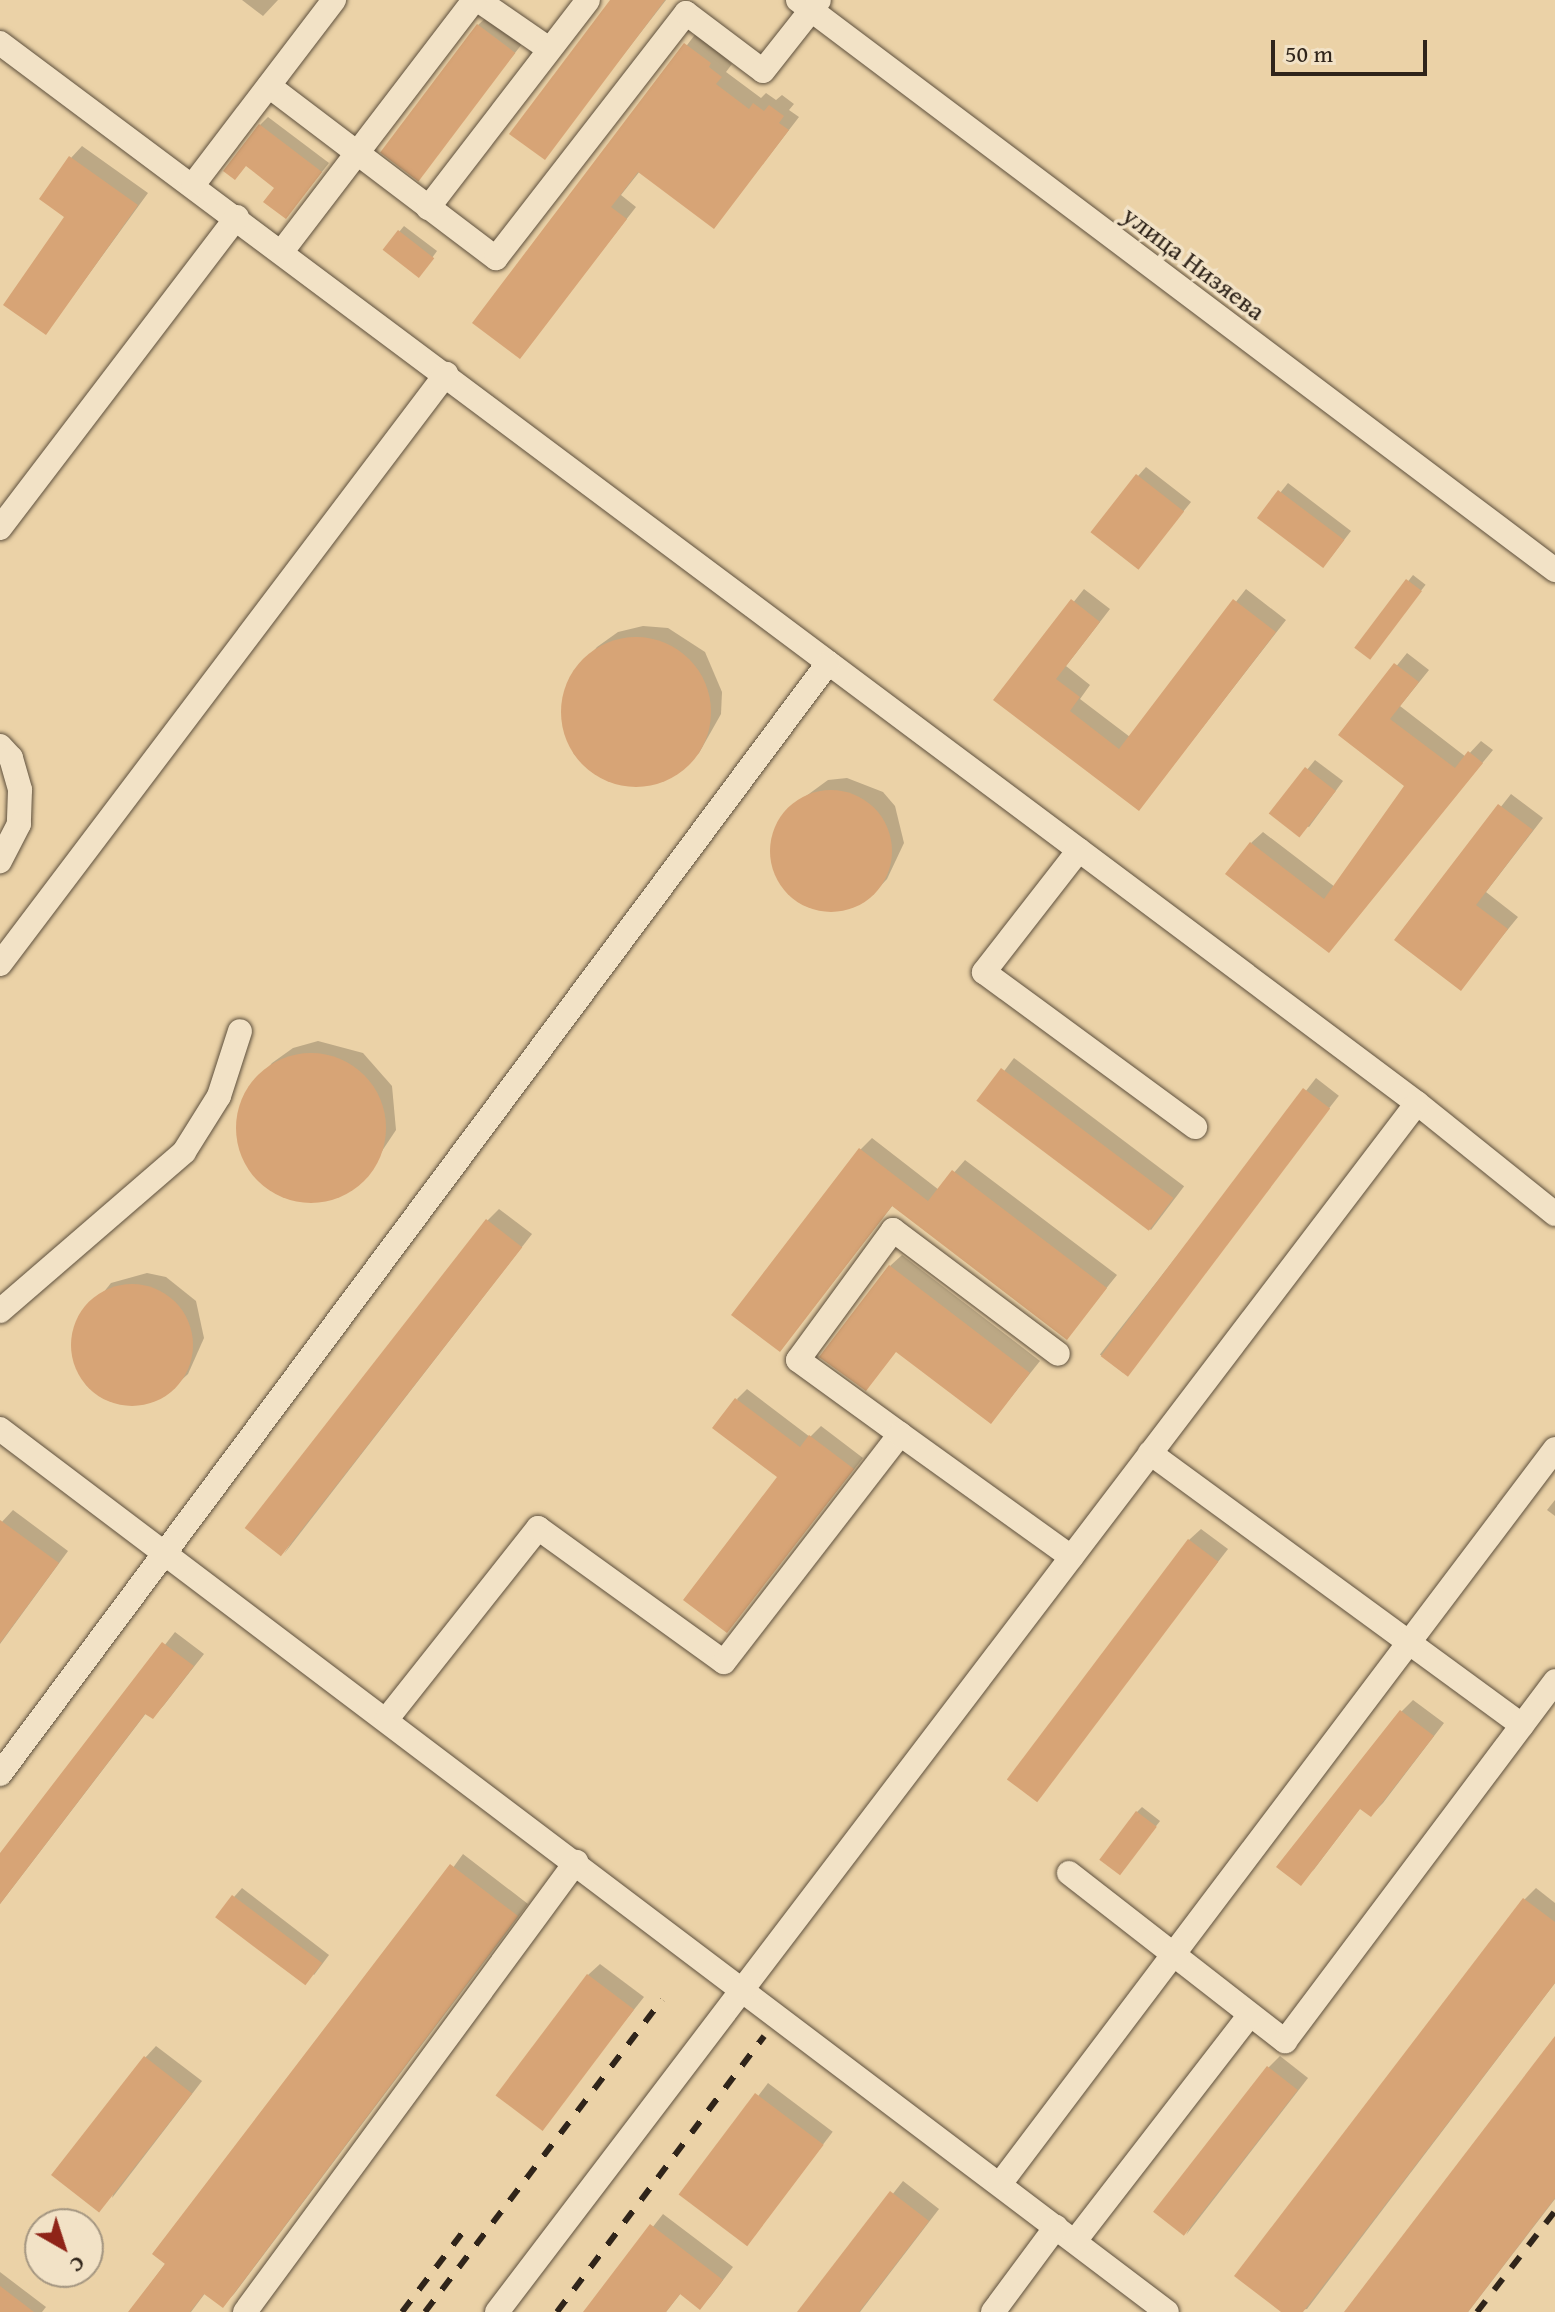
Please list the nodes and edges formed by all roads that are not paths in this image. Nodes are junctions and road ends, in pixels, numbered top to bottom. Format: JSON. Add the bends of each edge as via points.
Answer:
{"nodes":[{"id":1,"x":334,"y":0,"type":"edge"},
{"id":2,"x":476,"y":0,"type":"edge"},
{"id":3,"x":588,"y":0,"type":"edge"},
{"id":4,"x":809,"y":3,"type":"edge"},
{"id":5,"x":0,"y":43,"type":"edge"},
{"id":6,"x":549,"y":49,"type":"junction"},
{"id":7,"x":269,"y":86,"type":"junction"},
{"id":8,"x":356,"y":155,"type":"junction"},
{"id":9,"x":193,"y":185,"type":"junction"},
{"id":10,"x":428,"y":208,"type":"junction"},
{"id":11,"x":237,"y":217,"type":"junction"},
{"id":12,"x":283,"y":250,"type":"junction"},
{"id":13,"x":446,"y":374,"type":"junction"},
{"id":14,"x":0,"y":528,"type":"edge"},
{"id":15,"x":1555,"y":570,"type":"edge"},
{"id":16,"x":828,"y":663,"type":"junction"},
{"id":17,"x":0,"y":746,"type":"edge"},
{"id":18,"x":1079,"y":850,"type":"junction"},
{"id":19,"x":0,"y":861,"type":"edge"},
{"id":20,"x":0,"y":964,"type":"edge"},
{"id":21,"x":240,"y":1031,"type":"dead end"},
{"id":22,"x":1417,"y":1103,"type":"junction"},
{"id":23,"x":1195,"y":1127,"type":"dead end"},
{"id":24,"x":1555,"y":1214,"type":"edge"},
{"id":25,"x":0,"y":1311,"type":"edge"},
{"id":26,"x":1058,"y":1354,"type":"dead end"},
{"id":27,"x":0,"y":1429,"type":"edge"},
{"id":28,"x":900,"y":1434,"type":"junction"},
{"id":29,"x":1555,"y":1449,"type":"edge"},
{"id":30,"x":1150,"y":1453,"type":"junction"},
{"id":31,"x":167,"y":1555,"type":"junction"},
{"id":32,"x":1071,"y":1557,"type":"junction"},
{"id":33,"x":1412,"y":1643,"type":"junction"},
{"id":34,"x":1555,"y":1681,"type":"edge"},
{"id":35,"x":386,"y":1720,"type":"junction"},
{"id":36,"x":1522,"y":1725,"type":"junction"},
{"id":37,"x":0,"y":1774,"type":"edge"},
{"id":38,"x":576,"y":1862,"type":"junction"},
{"id":39,"x":1069,"y":1873,"type":"dead end"},
{"id":40,"x":1174,"y":1956,"type":"junction"},
{"id":41,"x":743,"y":1987,"type":"junction"},
{"id":42,"x":1249,"y":2016,"type":"junction"},
{"id":43,"x":1000,"y":2184,"type":"junction"},
{"id":44,"x":1065,"y":2234,"type":"junction"},
{"id":45,"x":245,"y":2312,"type":"edge"},
{"id":46,"x":497,"y":2312,"type":"edge"},
{"id":47,"x":993,"y":2312,"type":"edge"},
{"id":48,"x":1167,"y":2312,"type":"edge"}],
"edges":[{"from":1,"to":7,"type":"street"},
{"from":2,"to":6,"type":"street"},
{"from":2,"to":8,"type":"street"},
{"from":3,"to":6,"type":"street"},
{"from":4,"to":10,"type":"street","via":[[763,71],[686,13],[496,258]]},
{"from":4,"to":15,"type":"street","name":"улица Низяева"},
{"from":5,"to":9,"type":"street"},
{"from":6,"to":10,"type":"street"},
{"from":7,"to":8,"type":"street"},
{"from":7,"to":9,"type":"street"},
{"from":8,"to":10,"type":"street"},
{"from":8,"to":12,"type":"street"},
{"from":9,"to":11,"type":"street"},
{"from":11,"to":12,"type":"street"},
{"from":11,"to":14,"type":"street"},
{"from":12,"to":13,"type":"street"},
{"from":13,"to":16,"type":"street"},
{"from":13,"to":20,"type":"street"},
{"from":16,"to":18,"type":"street"},
{"from":16,"to":31,"type":"street"},
{"from":17,"to":19,"type":"street","via":[[11,758],[20,790],[19,824]]},
{"from":18,"to":22,"type":"street"},
{"from":18,"to":23,"type":"street","via":[[984,972]]},
{"from":21,"to":25,"type":"street","via":[[219,1096],[184,1152]]},
{"from":22,"to":24,"type":"street"},
{"from":22,"to":30,"type":"street"},
{"from":26,"to":28,"type":"street","via":[[893,1230],[798,1360]]},
{"from":27,"to":31,"type":"street"},
{"from":28,"to":32,"type":"street"},
{"from":28,"to":35,"type":"street","via":[[724,1662],[538,1528]]},
{"from":29,"to":33,"type":"street"},
{"from":30,"to":32,"type":"street"},
{"from":30,"to":33,"type":"street"},
{"from":31,"to":35,"type":"street"},
{"from":31,"to":37,"type":"street"},
{"from":32,"to":41,"type":"street"},
{"from":33,"to":36,"type":"street"},
{"from":33,"to":40,"type":"street"},
{"from":34,"to":36,"type":"street"},
{"from":35,"to":38,"type":"street"},
{"from":36,"to":42,"type":"street","via":[[1285,2041]]},
{"from":38,"to":41,"type":"street"},
{"from":38,"to":45,"type":"street"},
{"from":39,"to":40,"type":"street"},
{"from":40,"to":42,"type":"street"},
{"from":40,"to":43,"type":"street"},
{"from":41,"to":43,"type":"street"},
{"from":41,"to":46,"type":"street"},
{"from":42,"to":44,"type":"street"},
{"from":43,"to":44,"type":"street"},
{"from":44,"to":47,"type":"street"},
{"from":44,"to":48,"type":"street"}]}
